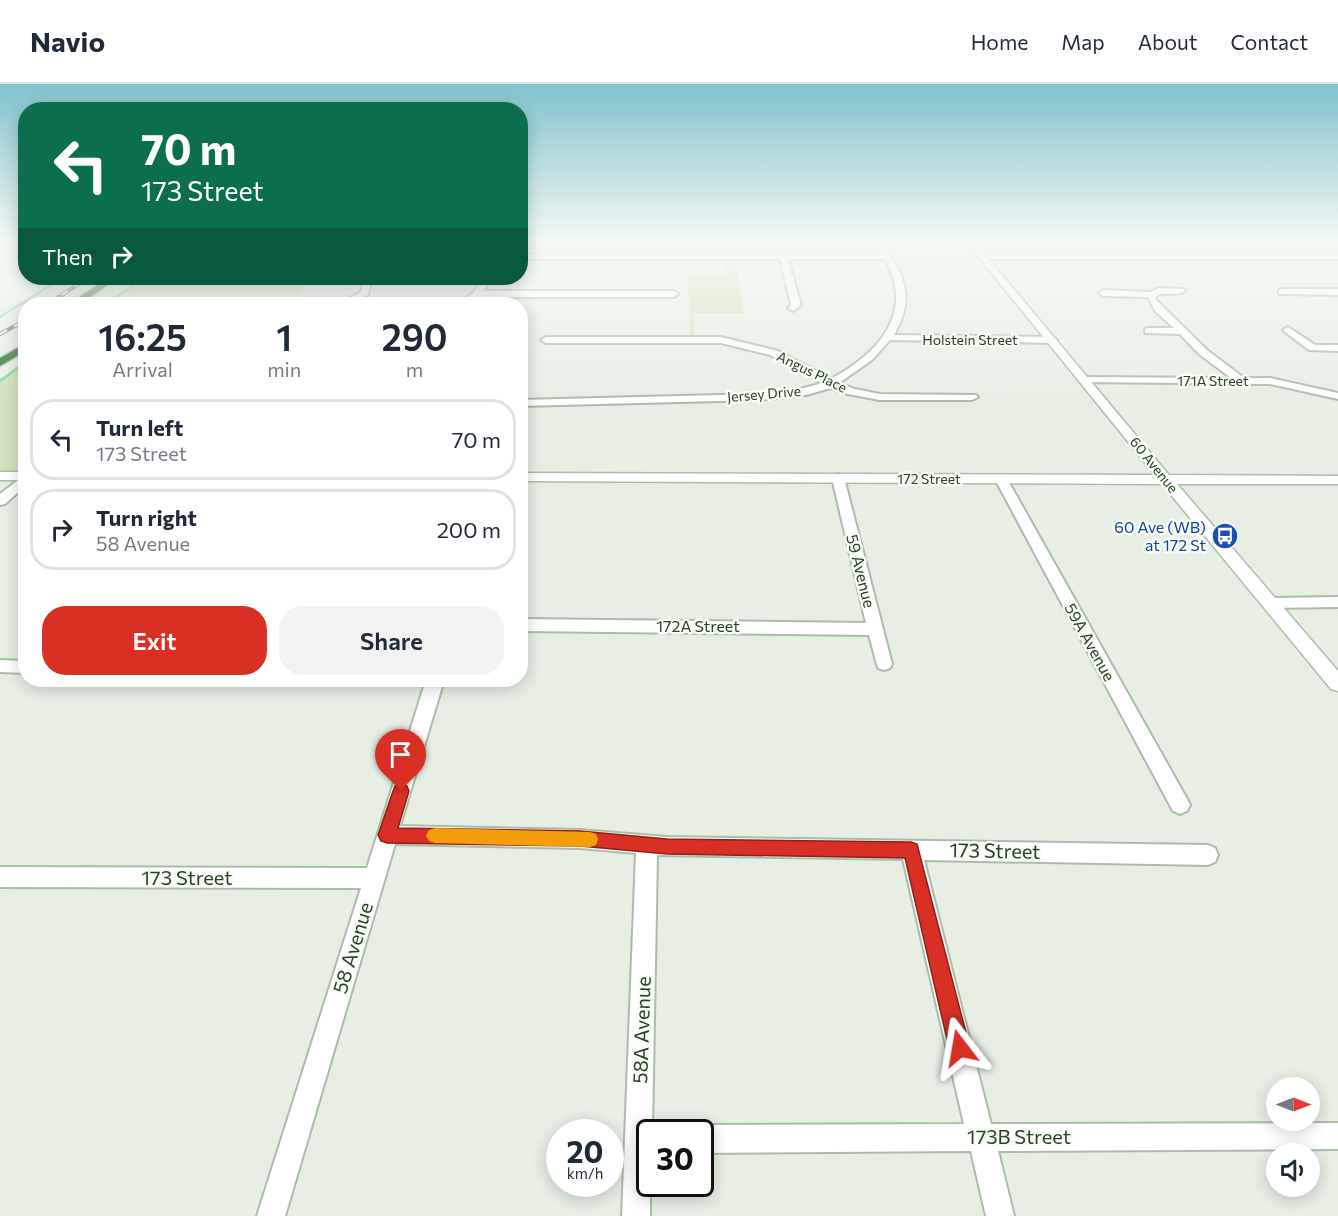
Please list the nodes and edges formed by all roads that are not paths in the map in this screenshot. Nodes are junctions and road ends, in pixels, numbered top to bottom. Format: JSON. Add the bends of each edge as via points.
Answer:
{"nodes":[{"id":1,"x":794,"y":297,"type":"edge"},
{"id":2,"x":903,"y":297,"type":"edge"},
{"id":3,"x":1016,"y":297,"type":"edge"},
{"id":4,"x":1152,"y":297,"type":"edge"},
{"id":5,"x":793,"y":308,"type":"dead end"},
{"id":6,"x":1288,"y":330,"type":"dead end"},
{"id":7,"x":1148,"y":331,"type":"dead end"},
{"id":8,"x":1184,"y":331,"type":"junction"},
{"id":9,"x":888,"y":337,"type":"junction"},
{"id":10,"x":546,"y":340,"type":"dead end"},
{"id":11,"x":1052,"y":340,"type":"junction"},
{"id":12,"x":18,"y":341,"type":"edge"},
{"id":13,"x":1338,"y":348,"type":"edge"},
{"id":14,"x":18,"y":351,"type":"edge"},
{"id":15,"x":0,"y":353,"type":"edge"},
{"id":16,"x":0,"y":363,"type":"edge"},
{"id":17,"x":1086,"y":380,"type":"junction"},
{"id":18,"x":1242,"y":381,"type":"junction"},
{"id":19,"x":831,"y":384,"type":"junction"},
{"id":20,"x":1338,"y":396,"type":"edge"},
{"id":21,"x":972,"y":397,"type":"dead end"},
{"id":22,"x":528,"y":403,"type":"edge"},
{"id":23,"x":0,"y":476,"type":"edge"},
{"id":24,"x":18,"y":477,"type":"edge"},
{"id":25,"x":528,"y":477,"type":"edge"},
{"id":26,"x":837,"y":478,"type":"junction"},
{"id":27,"x":1001,"y":479,"type":"junction"},
{"id":28,"x":1166,"y":480,"type":"junction"},
{"id":29,"x":1338,"y":480,"type":"edge"},
{"id":30,"x":18,"y":484,"type":"edge"},
{"id":31,"x":0,"y":501,"type":"edge"},
{"id":32,"x":1338,"y":602,"type":"edge"},
{"id":33,"x":1270,"y":603,"type":"junction"},
{"id":34,"x":528,"y":625,"type":"edge"},
{"id":35,"x":876,"y":629,"type":"junction"},
{"id":36,"x":884,"y":664,"type":"dead end"},
{"id":37,"x":0,"y":666,"type":"edge"},
{"id":38,"x":18,"y":667,"type":"edge"},
{"id":39,"x":1338,"y":684,"type":"edge"},
{"id":40,"x":433,"y":687,"type":"edge"},
{"id":41,"x":1180,"y":804,"type":"dead end"},
{"id":42,"x":387,"y":835,"type":"junction"},
{"id":43,"x":647,"y":844,"type":"junction"},
{"id":44,"x":911,"y":850,"type":"junction"},
{"id":45,"x":1208,"y":855,"type":"dead end"},
{"id":46,"x":0,"y":877,"type":"edge"},
{"id":47,"x":374,"y":878,"type":"junction"},
{"id":48,"x":644,"y":1119,"type":"edge"},
{"id":49,"x":1338,"y":1136,"type":"edge"},
{"id":50,"x":981,"y":1137,"type":"junction"},
{"id":51,"x":714,"y":1139,"type":"edge"},
{"id":52,"x":638,"y":1197,"type":"edge"},
{"id":53,"x":271,"y":1216,"type":"edge"},
{"id":54,"x":636,"y":1216,"type":"edge"},
{"id":55,"x":1000,"y":1216,"type":"edge"}],
"edges":[{"from":1,"to":5,"type":"street"},
{"from":2,"to":9,"type":"street","name":"Jersey Drive"},
{"from":3,"to":11,"type":"street","name":"60 Avenue"},
{"from":4,"to":8,"type":"street","via":[[1158,309]]},
{"from":6,"to":13,"type":"street","via":[[1313,348]]},
{"from":7,"to":8,"type":"street"},
{"from":8,"to":18,"type":"street","via":[[1203,352]]},
{"from":9,"to":11,"type":"street","name":"Holstein Street"},
{"from":9,"to":19,"type":"street","name":"Jersey Drive"},
{"from":10,"to":19,"type":"street","name":"Angus Place","via":[[721,340],[748,344],[774,353]]},
{"from":11,"to":17,"type":"street","name":"60 Avenue"},
{"from":12,"to":15,"type":"highway"},
{"from":14,"to":16,"type":"highway"},
{"from":17,"to":18,"type":"street","name":"171A Street"},
{"from":17,"to":28,"type":"street","name":"60 Avenue"},
{"from":18,"to":20,"type":"street","name":"171A Street","via":[[1270,381]]},
{"from":19,"to":21,"type":"street","name":"Angus Place","via":[[854,393],[882,397]]},
{"from":19,"to":22,"type":"street","name":"Jersey Drive","via":[[795,394],[760,397]]},
{"from":23,"to":24,"type":"street"},
{"from":25,"to":26,"type":"street","name":"172 Street"},
{"from":26,"to":27,"type":"street","name":"172 Street"},
{"from":26,"to":35,"type":"street","name":"59 Avenue"},
{"from":27,"to":28,"type":"street","name":"172 Street"},
{"from":27,"to":41,"type":"street","name":"59A Avenue"},
{"from":28,"to":29,"type":"street","name":"172 Street"},
{"from":28,"to":33,"type":"street","name":"60 Avenue"},
{"from":30,"to":31,"type":"street"},
{"from":32,"to":33,"type":"street"},
{"from":33,"to":39,"type":"street","name":"60 Avenue"},
{"from":34,"to":35,"type":"street","name":"172A Street"},
{"from":35,"to":36,"type":"street","name":"59 Avenue"},
{"from":37,"to":38,"type":"street"},
{"from":40,"to":42,"type":"street","name":"58 Avenue"},
{"from":42,"to":43,"type":"street","name":"173 Street"},
{"from":42,"to":47,"type":"street","name":"58 Avenue"},
{"from":43,"to":44,"type":"street","name":"173 Street"},
{"from":43,"to":48,"type":"street","name":"58A Avenue"},
{"from":44,"to":45,"type":"street","name":"173 Street"},
{"from":44,"to":50,"type":"street"},
{"from":46,"to":47,"type":"street","name":"173 Street"},
{"from":47,"to":53,"type":"street","name":"58 Avenue"},
{"from":49,"to":50,"type":"street","name":"173B Street"},
{"from":50,"to":51,"type":"street","name":"173B Street"},
{"from":50,"to":55,"type":"street"},
{"from":52,"to":54,"type":"street","name":"58A Avenue"}]}
